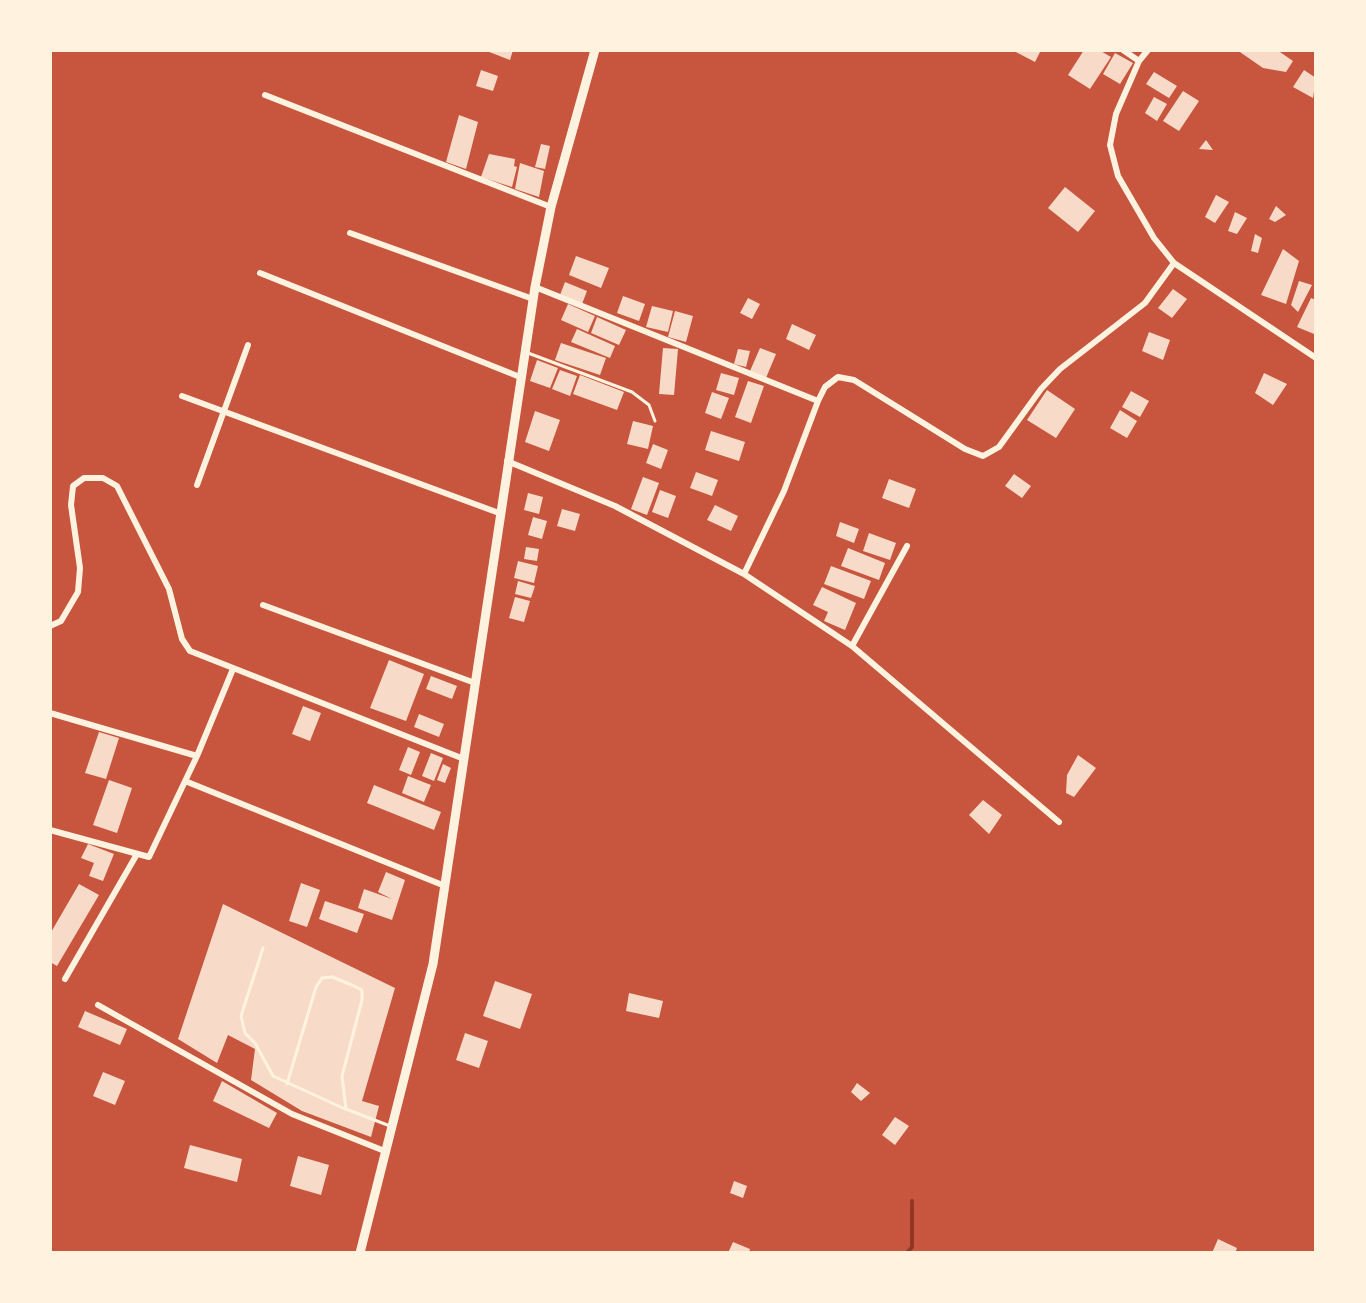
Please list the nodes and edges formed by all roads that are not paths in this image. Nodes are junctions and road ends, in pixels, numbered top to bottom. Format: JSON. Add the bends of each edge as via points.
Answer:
{"nodes":[{"id":1,"x":595,"y":50,"type":"edge"},
{"id":2,"x":1123,"y":50,"type":"edge"},
{"id":3,"x":1148,"y":50,"type":"edge"},
{"id":4,"x":1139,"y":61,"type":"junction"},
{"id":5,"x":265,"y":95,"type":"dead end"},
{"id":6,"x":551,"y":207,"type":"junction"},
{"id":7,"x":350,"y":233,"type":"dead end"},
{"id":8,"x":1174,"y":263,"type":"junction"},
{"id":9,"x":260,"y":273,"type":"dead end"},
{"id":10,"x":535,"y":287,"type":"junction"},
{"id":11,"x":533,"y":299,"type":"junction"},
{"id":12,"x":248,"y":345,"type":"dead end"},
{"id":13,"x":525,"y":352,"type":"junction"},
{"id":14,"x":1316,"y":358,"type":"edge"},
{"id":15,"x":520,"y":377,"type":"junction"},
{"id":16,"x":182,"y":396,"type":"dead end"},
{"id":17,"x":818,"y":401,"type":"junction"},
{"id":18,"x":224,"y":411,"type":"junction"},
{"id":19,"x":655,"y":421,"type":"dead end"},
{"id":20,"x":507,"y":461,"type":"junction"},
{"id":21,"x":197,"y":485,"type":"dead end"},
{"id":22,"x":499,"y":513,"type":"junction"},
{"id":23,"x":907,"y":546,"type":"dead end"},
{"id":24,"x":744,"y":574,"type":"junction"},
{"id":25,"x":263,"y":605,"type":"dead end"},
{"id":26,"x":50,"y":626,"type":"edge"},
{"id":27,"x":852,"y":646,"type":"junction"},
{"id":28,"x":233,"y":669,"type":"junction"},
{"id":29,"x":475,"y":683,"type":"junction"},
{"id":30,"x":50,"y":713,"type":"edge"},
{"id":31,"x":197,"y":756,"type":"junction"},
{"id":32,"x":464,"y":759,"type":"junction"},
{"id":33,"x":185,"y":781,"type":"junction"},
{"id":34,"x":1059,"y":822,"type":"dead end"},
{"id":35,"x":50,"y":830,"type":"edge"},
{"id":36,"x":137,"y":854,"type":"junction"},
{"id":37,"x":445,"y":886,"type":"junction"},
{"id":38,"x":263,"y":948,"type":"dead end"},
{"id":39,"x":65,"y":979,"type":"dead end"},
{"id":40,"x":98,"y":1005,"type":"dead end"},
{"id":41,"x":287,"y":1084,"type":"junction"},
{"id":42,"x":346,"y":1109,"type":"junction"},
{"id":43,"x":393,"y":1127,"type":"junction"},
{"id":44,"x":387,"y":1152,"type":"junction"},
{"id":45,"x":360,"y":1253,"type":"edge"}],
"edges":[{"from":1,"to":6,"type":"main road"},
{"from":2,"to":4,"type":"street"},
{"from":3,"to":4,"type":"street"},
{"from":4,"to":8,"type":"street","via":[[1116,114],[1110,145],[1118,176]]},
{"from":5,"to":6,"type":"street"},
{"from":6,"to":10,"type":"main road"},
{"from":7,"to":11,"type":"street"},
{"from":8,"to":14,"type":"street"},
{"from":8,"to":17,"type":"street","via":[[1145,303],[1060,369],[999,447],[983,456],[854,380],[838,377]]},
{"from":9,"to":15,"type":"street"},
{"from":10,"to":11,"type":"main road"},
{"from":10,"to":17,"type":"street"},
{"from":11,"to":13,"type":"main road"},
{"from":12,"to":18,"type":"street"},
{"from":13,"to":15,"type":"main road"},
{"from":13,"to":19,"type":"lane","via":[[632,392],[649,405]]},
{"from":15,"to":20,"type":"main road"},
{"from":16,"to":18,"type":"street"},
{"from":17,"to":24,"type":"street","via":[[784,491]]},
{"from":18,"to":21,"type":"street"},
{"from":18,"to":22,"type":"street"},
{"from":20,"to":22,"type":"main road"},
{"from":20,"to":24,"type":"street","via":[[615,506]]},
{"from":22,"to":29,"type":"main road"},
{"from":23,"to":27,"type":"street"},
{"from":24,"to":27,"type":"street"},
{"from":25,"to":29,"type":"street"},
{"from":26,"to":28,"type":"street","via":[[61,621],[78,592],[73,486],[84,478],[103,478],[117,486],[169,589],[190,651]]},
{"from":27,"to":34,"type":"street"},
{"from":28,"to":31,"type":"street"},
{"from":28,"to":32,"type":"street"},
{"from":29,"to":32,"type":"main road"},
{"from":30,"to":31,"type":"street"},
{"from":31,"to":33,"type":"street"},
{"from":32,"to":37,"type":"main road"},
{"from":33,"to":36,"type":"street","via":[[149,857]]},
{"from":33,"to":37,"type":"street"},
{"from":35,"to":36,"type":"street"},
{"from":36,"to":39,"type":"street"},
{"from":37,"to":43,"type":"main road","via":[[425,1004]]},
{"from":38,"to":41,"type":"lane","via":[[241,1024],[266,1068]]},
{"from":40,"to":44,"type":"street","via":[[292,1114]]},
{"from":41,"to":42,"type":"lane"},
{"from":41,"to":42,"type":"lane","via":[[316,987],[322,978],[332,977],[352,985],[362,990],[362,1000],[342,1076]]},
{"from":42,"to":43,"type":"lane"},
{"from":43,"to":44,"type":"main road"},
{"from":44,"to":45,"type":"main road"}]}
